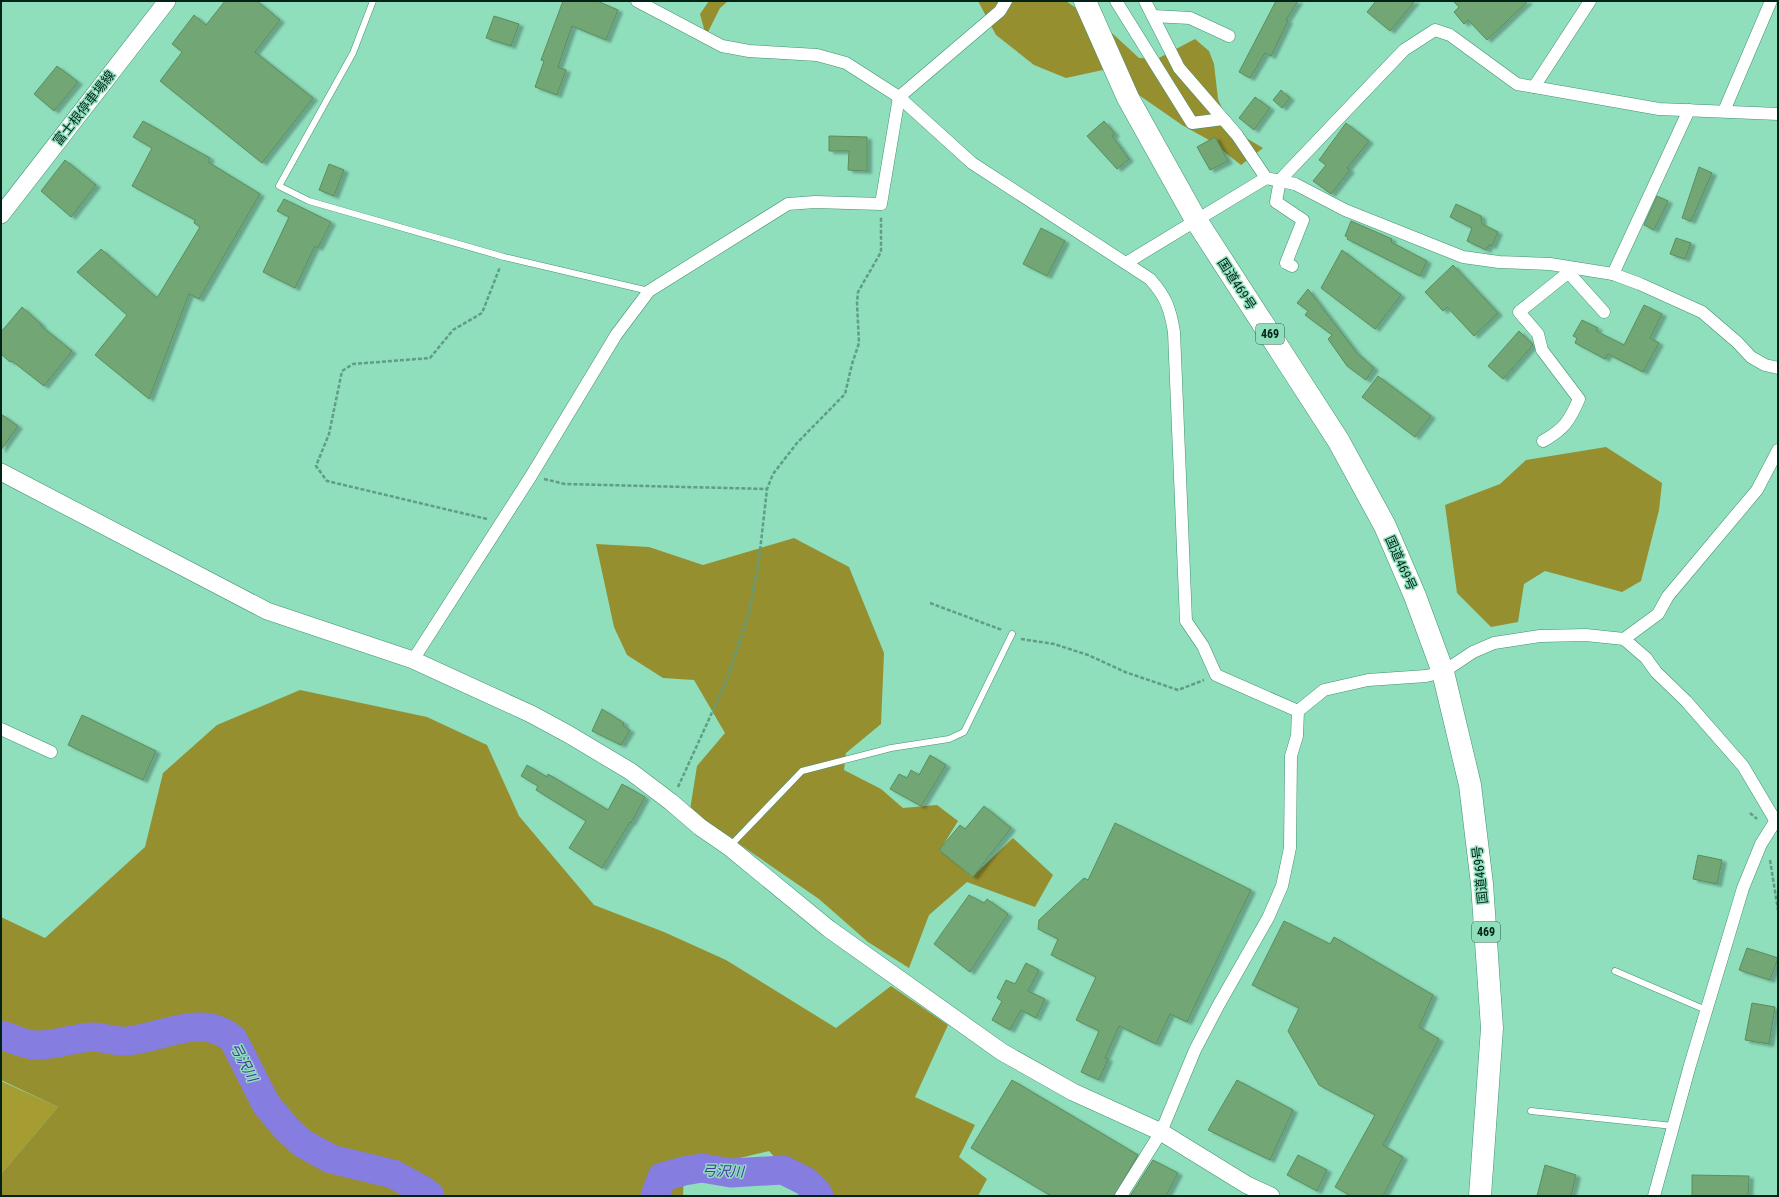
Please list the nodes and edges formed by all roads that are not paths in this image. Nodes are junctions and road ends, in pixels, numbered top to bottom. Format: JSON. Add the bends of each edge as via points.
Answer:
{"nodes":[{"id":1,"x":168,"y":1,"type":"edge"},
{"id":2,"x":373,"y":1,"type":"edge"},
{"id":3,"x":637,"y":1,"type":"edge"},
{"id":4,"x":1006,"y":1,"type":"edge"},
{"id":5,"x":1085,"y":1,"type":"edge"},
{"id":6,"x":1116,"y":1,"type":"edge"},
{"id":7,"x":1145,"y":1,"type":"edge"},
{"id":8,"x":1590,"y":1,"type":"edge"},
{"id":9,"x":1771,"y":1,"type":"edge"},
{"id":10,"x":1153,"y":16,"type":"junction"},
{"id":11,"x":1229,"y":36,"type":"dead end"},
{"id":12,"x":1534,"y":87,"type":"junction"},
{"id":13,"x":899,"y":97,"type":"junction"},
{"id":14,"x":1690,"y":110,"type":"junction"},
{"id":15,"x":1724,"y":111,"type":"junction"},
{"id":16,"x":1778,"y":114,"type":"edge"},
{"id":17,"x":1223,"y":119,"type":"junction"},
{"id":18,"x":1266,"y":178,"type":"junction"},
{"id":19,"x":1280,"y":180,"type":"junction"},
{"id":20,"x":1,"y":215,"type":"edge"},
{"id":21,"x":1196,"y":220,"type":"junction"},
{"id":22,"x":1126,"y":263,"type":"junction"},
{"id":23,"x":1292,"y":266,"type":"dead end"},
{"id":24,"x":1571,"y":270,"type":"junction"},
{"id":25,"x":1613,"y":274,"type":"junction"},
{"id":26,"x":649,"y":291,"type":"junction"},
{"id":27,"x":1604,"y":312,"type":"dead end"},
{"id":28,"x":1778,"y":368,"type":"edge"},
{"id":29,"x":1543,"y":441,"type":"dead end"},
{"id":30,"x":1778,"y":450,"type":"edge"},
{"id":31,"x":1,"y":472,"type":"edge"},
{"id":32,"x":1012,"y":634,"type":"road end"},
{"id":33,"x":1624,"y":639,"type":"junction"},
{"id":34,"x":413,"y":660,"type":"junction"},
{"id":35,"x":1443,"y":672,"type":"junction"},
{"id":36,"x":1298,"y":711,"type":"junction"},
{"id":37,"x":1,"y":729,"type":"edge"},
{"id":38,"x":52,"y":752,"type":"dead end"},
{"id":39,"x":1777,"y":818,"type":"edge"},
{"id":40,"x":729,"y":847,"type":"junction"},
{"id":41,"x":1615,"y":971,"type":"dead end"},
{"id":42,"x":1706,"y":1010,"type":"junction"},
{"id":43,"x":1531,"y":1111,"type":"dead end"},
{"id":44,"x":1673,"y":1126,"type":"junction"},
{"id":45,"x":1160,"y":1132,"type":"junction"},
{"id":46,"x":1121,"y":1196,"type":"edge"},
{"id":47,"x":1271,"y":1196,"type":"edge"},
{"id":48,"x":1480,"y":1196,"type":"edge"},
{"id":49,"x":1654,"y":1196,"type":"edge"}],
"edges":[{"from":1,"to":20,"type":"street","name":"富士根停車場線"},
{"from":2,"to":26,"type":"lane","via":[[353,53],[279,186],[309,201],[504,258]]},
{"from":3,"to":13,"type":"street","via":[[722,46],[749,52],[817,55],[846,63]]},
{"from":4,"to":13,"type":"street","via":[[1000,11]]},
{"from":5,"to":21,"type":"highway","name":"国道469号","number":"469","via":[[1128,98]]},
{"from":6,"to":17,"type":"street","via":[[1192,123]]},
{"from":7,"to":10,"type":"street"},
{"from":8,"to":12,"type":"street"},
{"from":9,"to":15,"type":"street"},
{"from":10,"to":11,"type":"street","via":[[1190,18]]},
{"from":10,"to":17,"type":"street","via":[[1180,68]]},
{"from":12,"to":14,"type":"street","via":[[1659,109]]},
{"from":12,"to":19,"type":"street","via":[[1517,84],[1450,35],[1435,30],[1404,50]]},
{"from":13,"to":22,"type":"street","via":[[972,163]]},
{"from":13,"to":26,"type":"street","via":[[881,204],[788,204]]},
{"from":14,"to":15,"type":"street"},
{"from":14,"to":25,"type":"street"},
{"from":15,"to":16,"type":"street"},
{"from":17,"to":18,"type":"street"},
{"from":18,"to":19,"type":"street"},
{"from":18,"to":21,"type":"street"},
{"from":19,"to":23,"type":"street","via":[[1276,202],[1303,220],[1286,263]]},
{"from":19,"to":24,"type":"street","via":[[1295,184],[1345,210],[1463,257],[1500,262],[1550,264]]},
{"from":21,"to":22,"type":"street"},
{"from":21,"to":35,"type":"highway","name":"国道469号","number":"469","via":[[1338,440],[1385,526],[1415,596]]},
{"from":22,"to":36,"type":"street","via":[[1150,279],[1162,293],[1170,311],[1174,332],[1186,621],[1203,646],[1216,675]]},
{"from":24,"to":25,"type":"street"},
{"from":24,"to":27,"type":"street"},
{"from":24,"to":29,"type":"street","via":[[1520,312],[1538,334],[1542,350],[1579,399],[1574,412],[1560,431]]},
{"from":25,"to":28,"type":"street","via":[[1702,312],[1738,342],[1751,357],[1765,365]]},
{"from":26,"to":34,"type":"street","via":[[616,335],[531,476]]},
{"from":30,"to":33,"type":"street","via":[[1757,490],[1668,596],[1658,614]]},
{"from":31,"to":34,"type":"street","via":[[267,611]]},
{"from":32,"to":40,"type":"lane","via":[[964,732],[949,739],[891,748],[802,771]]},
{"from":33,"to":35,"type":"street","via":[[1586,635],[1540,636],[1494,643],[1473,652]]},
{"from":33,"to":39,"type":"street","via":[[1646,658],[1743,766]]},
{"from":34,"to":40,"type":"street","via":[[531,714],[568,734],[630,771]]},
{"from":35,"to":36,"type":"street","via":[[1426,676],[1368,680],[1324,690]]},
{"from":35,"to":48,"type":"highway","name":"国道469号","number":"469","via":[[1470,785],[1482,884],[1492,1028]]},
{"from":36,"to":45,"type":"street","via":[[1297,736],[1291,756],[1290,848],[1282,886],[1268,918],[1195,1050]]},
{"from":37,"to":38,"type":"street"},
{"from":39,"to":42,"type":"street","via":[[1761,844],[1743,888]]},
{"from":40,"to":45,"type":"street","via":[[829,929],[1002,1052],[1073,1092]]},
{"from":41,"to":42,"type":"lane"},
{"from":42,"to":44,"type":"street"},
{"from":43,"to":44,"type":"lane"},
{"from":44,"to":49,"type":"street"},
{"from":45,"to":46,"type":"street"},
{"from":45,"to":47,"type":"street","via":[[1247,1185]]}]}
